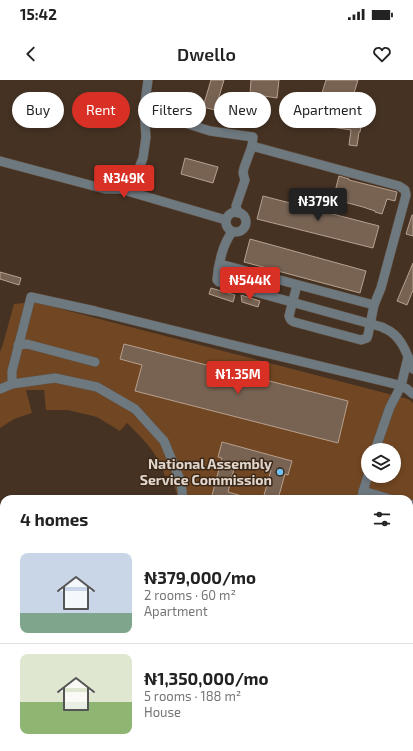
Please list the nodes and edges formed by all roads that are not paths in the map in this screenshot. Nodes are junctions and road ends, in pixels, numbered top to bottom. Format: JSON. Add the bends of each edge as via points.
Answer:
{"nodes":[{"id":1,"x":148,"y":80,"type":"edge"},
{"id":2,"x":146,"y":92,"type":"edge"},
{"id":3,"x":145,"y":128,"type":"edge"},
{"id":4,"x":201,"y":128,"type":"edge"},
{"id":5,"x":252,"y":146,"type":"junction"},
{"id":6,"x":0,"y":161,"type":"edge"},
{"id":7,"x":120,"y":189,"type":"junction"},
{"id":8,"x":238,"y":213,"type":"junction"},
{"id":9,"x":226,"y":220,"type":"junction"},
{"id":10,"x":232,"y":232,"type":"junction"},
{"id":11,"x":220,"y":264,"type":"junction"},
{"id":12,"x":297,"y":285,"type":"junction"},
{"id":13,"x":292,"y":303,"type":"junction"},
{"id":14,"x":374,"y":305,"type":"junction"},
{"id":15,"x":370,"y":324,"type":"junction"},
{"id":16,"x":18,"y":345,"type":"junction"},
{"id":17,"x":408,"y":357,"type":"junction"},
{"id":18,"x":95,"y":362,"type":"dead end"},
{"id":19,"x":413,"y":369,"type":"edge"},
{"id":20,"x":12,"y":384,"type":"junction"},
{"id":21,"x":401,"y":386,"type":"junction"},
{"id":22,"x":0,"y":389,"type":"edge"},
{"id":23,"x":413,"y":394,"type":"edge"},
{"id":24,"x":378,"y":443,"type":"edge"},
{"id":25,"x":366,"y":483,"type":"edge"},
{"id":26,"x":183,"y":495,"type":"edge"},
{"id":27,"x":362,"y":495,"type":"edge"}],
"edges":[{"from":1,"to":2,"type":"street"},
{"from":3,"to":7,"type":"street","via":[[143,158],[136,176],[130,185]]},
{"from":4,"to":5,"type":"street","via":[[253,136]]},
{"from":5,"to":8,"type":"street","via":[[244,168],[245,180],[236,206]]},
{"from":5,"to":14,"type":"street","via":[[399,186],[405,190],[406,195],[381,288]]},
{"from":6,"to":7,"type":"street","via":[[105,189]]},
{"from":7,"to":9,"type":"street"},
{"from":8,"to":9,"type":"street","via":[[231,214]]},
{"from":8,"to":10,"type":"street","via":[[244,216],[245,225],[239,232]]},
{"from":9,"to":10,"type":"street","via":[[227,227]]},
{"from":10,"to":11,"type":"street","via":[[227,239]]},
{"from":11,"to":12,"type":"street"},
{"from":11,"to":13,"type":"street","via":[[217,280],[219,282]]},
{"from":12,"to":13,"type":"street"},
{"from":12,"to":14,"type":"street"},
{"from":13,"to":15,"type":"street"},
{"from":13,"to":15,"type":"street","via":[[289,316],[294,322],[361,340],[366,338]]},
{"from":14,"to":15,"type":"street"},
{"from":15,"to":17,"type":"street","via":[[382,327],[398,338]]},
{"from":16,"to":18,"type":"street","via":[[27,344]]},
{"from":16,"to":20,"type":"street"},
{"from":16,"to":21,"type":"street","via":[[31,298],[36,298]]},
{"from":17,"to":19,"type":"street"},
{"from":17,"to":21,"type":"street"},
{"from":20,"to":22,"type":"street"},
{"from":20,"to":26,"type":"street","via":[[55,378],[97,387],[135,409],[164,441],[181,482]]},
{"from":21,"to":23,"type":"street"},
{"from":21,"to":24,"type":"street","via":[[390,407]]},
{"from":25,"to":27,"type":"street"}]}
